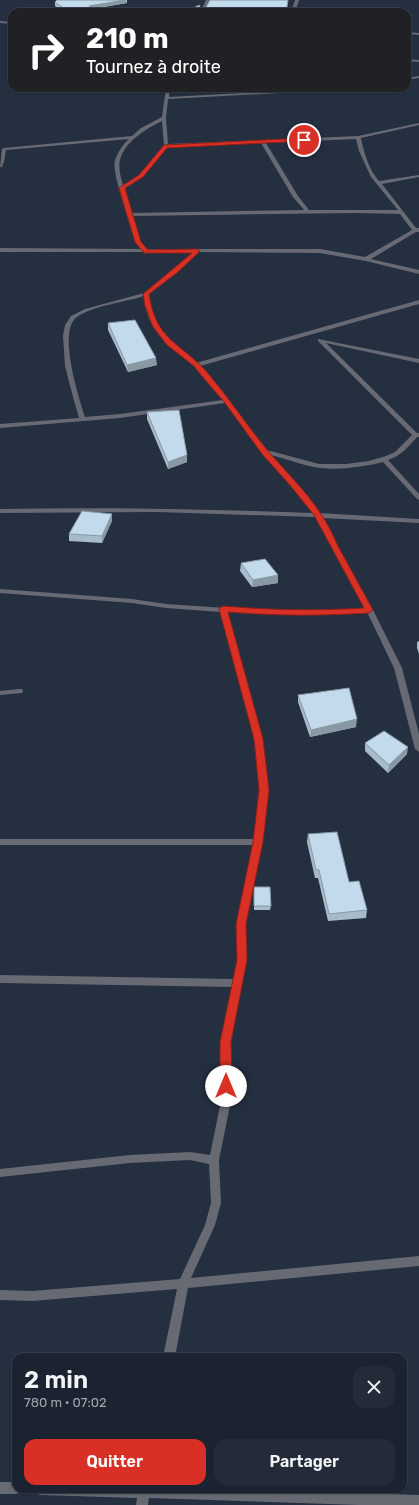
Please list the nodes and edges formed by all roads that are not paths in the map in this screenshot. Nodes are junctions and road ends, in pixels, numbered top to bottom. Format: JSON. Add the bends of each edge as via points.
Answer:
{"nodes":[{"id":1,"x":167,"y":92,"type":"edge"},
{"id":2,"x":279,"y":92,"type":"edge"},
{"id":3,"x":166,"y":98,"type":"junction"},
{"id":4,"x":164,"y":118,"type":"junction"},
{"id":5,"x":419,"y":124,"type":"edge"},
{"id":6,"x":135,"y":137,"type":"junction"},
{"id":7,"x":358,"y":137,"type":"junction"},
{"id":8,"x":263,"y":142,"type":"junction"},
{"id":9,"x":166,"y":146,"type":"junction"},
{"id":10,"x":0,"y":166,"type":"edge"},
{"id":11,"x":419,"y":176,"type":"edge"},
{"id":12,"x":378,"y":183,"type":"junction"},
{"id":13,"x":122,"y":188,"type":"junction"},
{"id":14,"x":308,"y":212,"type":"junction"},
{"id":15,"x":401,"y":212,"type":"junction"},
{"id":16,"x":130,"y":215,"type":"junction"},
{"id":17,"x":417,"y":230,"type":"edge"},
{"id":18,"x":0,"y":250,"type":"edge"},
{"id":19,"x":197,"y":251,"type":"junction"},
{"id":20,"x":146,"y":252,"type":"junction"},
{"id":21,"x":366,"y":259,"type":"junction"},
{"id":22,"x":419,"y":272,"type":"edge"},
{"id":23,"x":146,"y":294,"type":"junction"},
{"id":24,"x":419,"y":302,"type":"edge"},
{"id":25,"x":308,"y":334,"type":"junction"},
{"id":26,"x":320,"y":340,"type":"junction"},
{"id":27,"x":419,"y":361,"type":"edge"},
{"id":28,"x":196,"y":365,"type":"junction"},
{"id":29,"x":227,"y":401,"type":"junction"},
{"id":30,"x":83,"y":419,"type":"junction"},
{"id":31,"x":0,"y":426,"type":"edge"},
{"id":32,"x":417,"y":435,"type":"edge"},
{"id":33,"x":265,"y":452,"type":"junction"},
{"id":34,"x":384,"y":459,"type":"junction"},
{"id":35,"x":419,"y":498,"type":"edge"},
{"id":36,"x":0,"y":511,"type":"edge"},
{"id":37,"x":318,"y":515,"type":"junction"},
{"id":38,"x":419,"y":521,"type":"edge"},
{"id":39,"x":0,"y":591,"type":"edge"},
{"id":40,"x":223,"y":609,"type":"junction"},
{"id":41,"x":369,"y":610,"type":"junction"},
{"id":42,"x":19,"y":691,"type":"dead end"},
{"id":43,"x":0,"y":692,"type":"edge"},
{"id":44,"x":419,"y":749,"type":"edge"},
{"id":45,"x":0,"y":842,"type":"edge"},
{"id":46,"x":258,"y":842,"type":"junction"},
{"id":47,"x":0,"y":979,"type":"edge"},
{"id":48,"x":236,"y":983,"type":"junction"},
{"id":49,"x":214,"y":1160,"type":"junction"},
{"id":50,"x":0,"y":1173,"type":"edge"},
{"id":51,"x":419,"y":1261,"type":"edge"},
{"id":52,"x":183,"y":1284,"type":"junction"},
{"id":53,"x":0,"y":1295,"type":"edge"},
{"id":54,"x":170,"y":1353,"type":"edge"},
{"id":55,"x":0,"y":1488,"type":"edge"},
{"id":56,"x":12,"y":1488,"type":"edge"},
{"id":57,"x":144,"y":1493,"type":"edge"},
{"id":58,"x":219,"y":1493,"type":"edge"},
{"id":59,"x":419,"y":1501,"type":"edge"},
{"id":60,"x":142,"y":1505,"type":"edge"}],
"edges":[{"from":1,"to":3,"type":"street"},
{"from":2,"to":3,"type":"street"},
{"from":3,"to":4,"type":"street"},
{"from":4,"to":6,"type":"street","via":[[143,129]]},
{"from":4,"to":9,"type":"street"},
{"from":5,"to":7,"type":"street"},
{"from":6,"to":10,"type":"street","via":[[4,148]]},
{"from":6,"to":13,"type":"street","via":[[126,144],[117,161]]},
{"from":7,"to":8,"type":"street"},
{"from":7,"to":12,"type":"street","via":[[369,170]]},
{"from":8,"to":9,"type":"street"},
{"from":8,"to":14,"type":"street"},
{"from":9,"to":13,"type":"street","via":[[141,176]]},
{"from":11,"to":12,"type":"street"},
{"from":12,"to":15,"type":"street"},
{"from":13,"to":16,"type":"street"},
{"from":14,"to":15,"type":"street"},
{"from":14,"to":16,"type":"street"},
{"from":15,"to":17,"type":"street"},
{"from":16,"to":20,"type":"street","via":[[138,242]]},
{"from":17,"to":21,"type":"street"},
{"from":18,"to":20,"type":"street"},
{"from":19,"to":20,"type":"street"},
{"from":19,"to":21,"type":"street","via":[[320,252]]},
{"from":19,"to":23,"type":"street"},
{"from":21,"to":22,"type":"street"},
{"from":23,"to":28,"type":"street","via":[[155,326]]},
{"from":23,"to":30,"type":"street","via":[[88,310],[73,316],[68,322],[66,340],[69,375]]},
{"from":24,"to":25,"type":"street"},
{"from":25,"to":26,"type":"street"},
{"from":25,"to":28,"type":"street"},
{"from":26,"to":27,"type":"street"},
{"from":26,"to":32,"type":"street"},
{"from":28,"to":29,"type":"street"},
{"from":29,"to":30,"type":"street"},
{"from":29,"to":33,"type":"street"},
{"from":30,"to":31,"type":"street"},
{"from":32,"to":34,"type":"street","via":[[395,455]]},
{"from":33,"to":34,"type":"street","via":[[332,467]]},
{"from":33,"to":37,"type":"street"},
{"from":34,"to":35,"type":"street"},
{"from":36,"to":37,"type":"street","via":[[101,510]]},
{"from":37,"to":38,"type":"street"},
{"from":37,"to":41,"type":"street"},
{"from":39,"to":40,"type":"street"},
{"from":40,"to":41,"type":"street","via":[[273,613]]},
{"from":40,"to":46,"type":"street","via":[[259,739],[264,790]]},
{"from":41,"to":44,"type":"street","via":[[398,668]]},
{"from":42,"to":43,"type":"street"},
{"from":45,"to":46,"type":"street"},
{"from":46,"to":48,"type":"street","via":[[243,911],[242,960]]},
{"from":47,"to":48,"type":"street"},
{"from":48,"to":49,"type":"street","via":[[226,1042],[226,1101]]},
{"from":49,"to":50,"type":"street","via":[[190,1156],[130,1159]]},
{"from":49,"to":52,"type":"street","via":[[216,1203],[210,1225]]},
{"from":51,"to":52,"type":"street"},
{"from":52,"to":53,"type":"street","via":[[32,1296]]},
{"from":52,"to":54,"type":"street"},
{"from":55,"to":56,"type":"street"},
{"from":57,"to":60,"type":"street"},
{"from":58,"to":59,"type":"street"}]}
